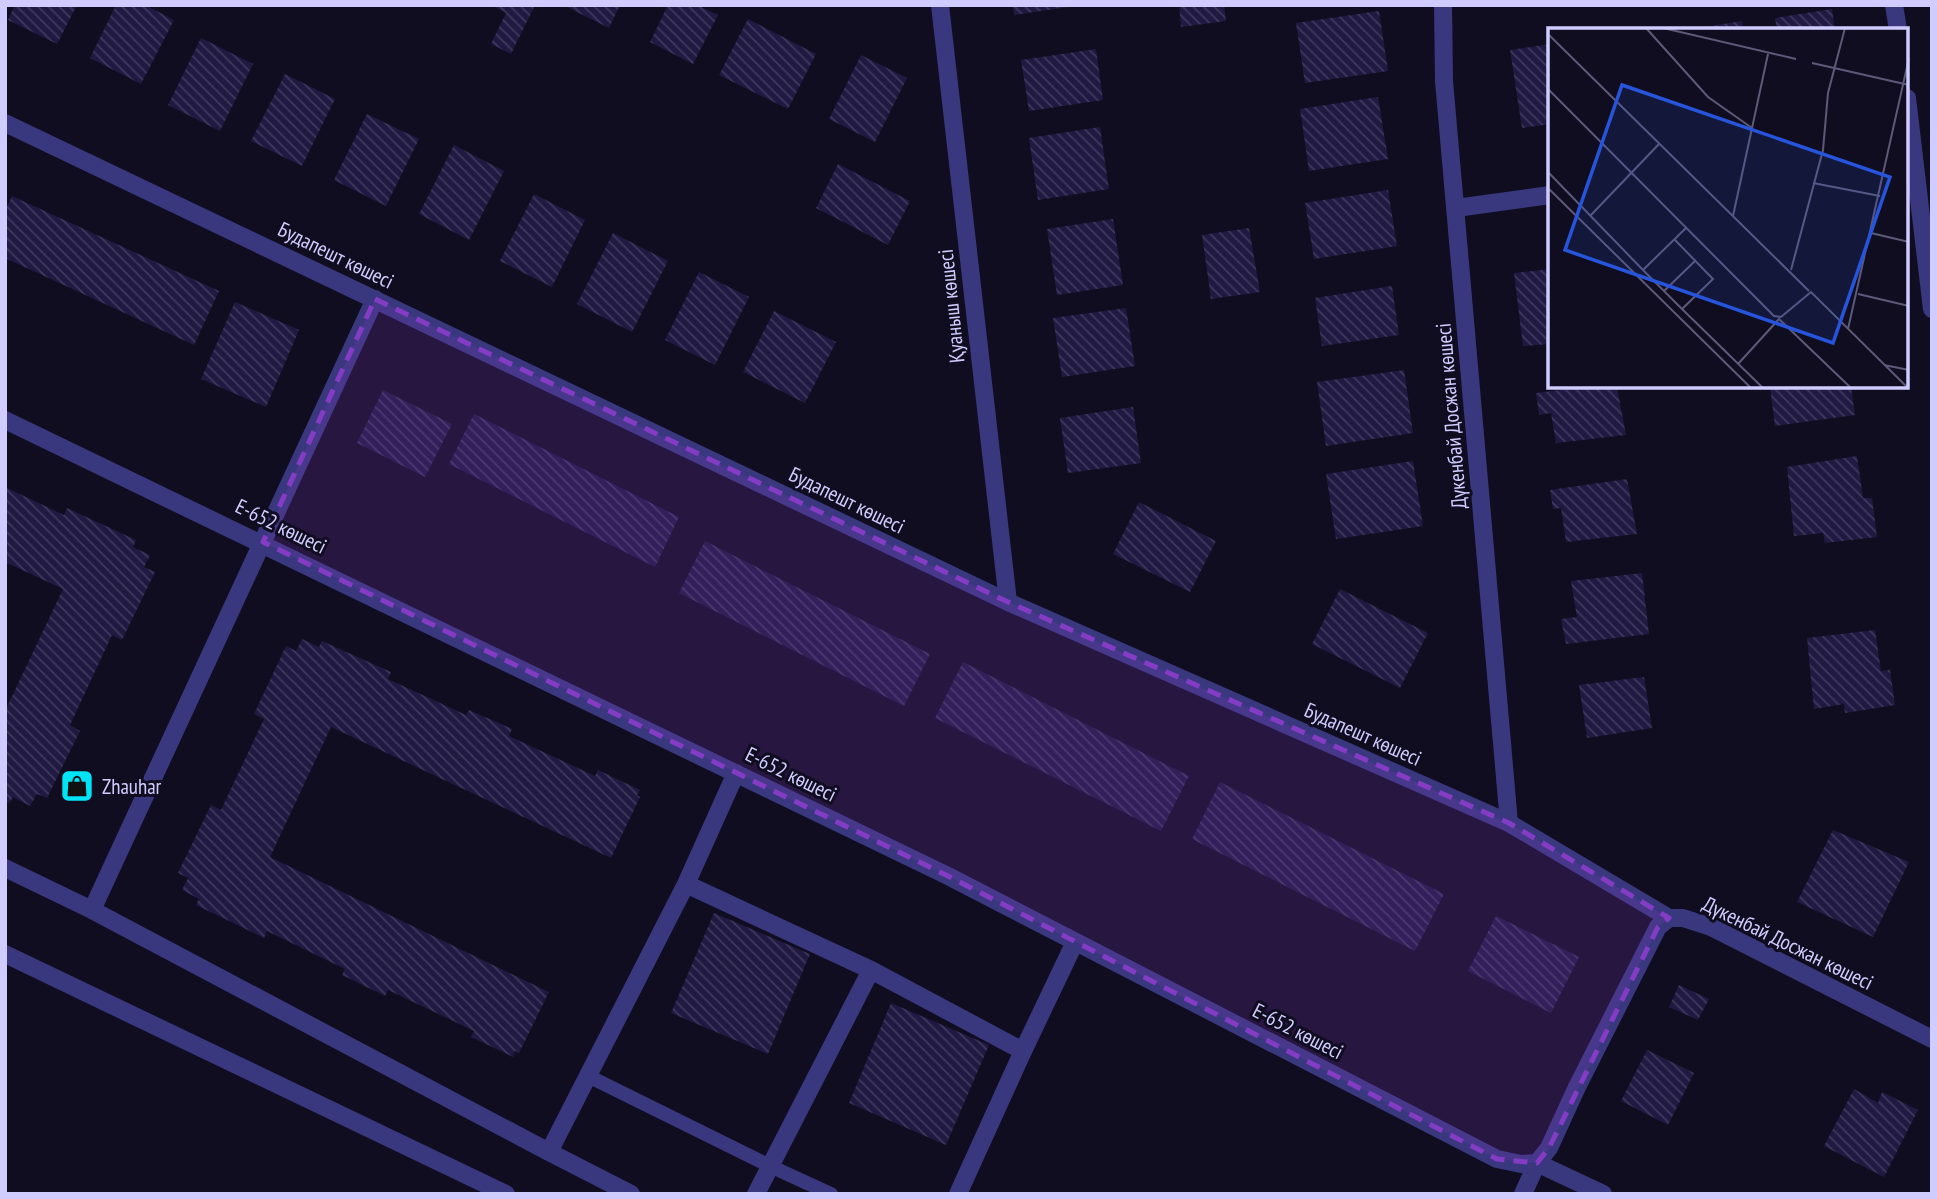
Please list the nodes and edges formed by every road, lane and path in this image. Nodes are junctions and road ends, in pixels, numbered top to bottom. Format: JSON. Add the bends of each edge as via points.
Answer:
{"nodes":[{"id":1,"x":940,"y":5,"type":"edge"},
{"id":2,"x":1443,"y":5,"type":"edge"},
{"id":3,"x":1894,"y":5,"type":"edge"},
{"id":4,"x":1898,"y":28,"type":"edge"},
{"id":5,"x":5,"y":122,"type":"edge"},
{"id":6,"x":1909,"y":124,"type":"edge"},
{"id":7,"x":1911,"y":149,"type":"edge"},
{"id":8,"x":1548,"y":195,"type":"edge"},
{"id":9,"x":1456,"y":208,"type":"junction"},
{"id":10,"x":375,"y":299,"type":"junction"},
{"id":11,"x":1932,"y":309,"type":"edge"},
{"id":12,"x":5,"y":420,"type":"edge"},
{"id":13,"x":263,"y":542,"type":"junction"},
{"id":14,"x":1008,"y":602,"type":"junction"},
{"id":15,"x":736,"y":773,"type":"junction"},
{"id":16,"x":1509,"y":823,"type":"junction"},
{"id":17,"x":5,"y":868,"type":"edge"},
{"id":18,"x":686,"y":884,"type":"junction"},
{"id":19,"x":92,"y":910,"type":"junction"},
{"id":20,"x":1669,"y":918,"type":"junction"},
{"id":21,"x":1075,"y":942,"type":"junction"},
{"id":22,"x":5,"y":954,"type":"edge"},
{"id":23,"x":871,"y":970,"type":"junction"},
{"id":24,"x":1932,"y":1039,"type":"edge"},
{"id":25,"x":1023,"y":1051,"type":"junction"},
{"id":26,"x":588,"y":1076,"type":"junction"},
{"id":27,"x":549,"y":1152,"type":"junction"},
{"id":28,"x":1537,"y":1163,"type":"junction"},
{"id":29,"x":770,"y":1166,"type":"junction"},
{"id":30,"x":506,"y":1194,"type":"edge"},
{"id":31,"x":631,"y":1194,"type":"edge"},
{"id":32,"x":756,"y":1194,"type":"edge"},
{"id":33,"x":831,"y":1194,"type":"edge"},
{"id":34,"x":958,"y":1194,"type":"edge"},
{"id":35,"x":1523,"y":1194,"type":"edge"},
{"id":36,"x":1603,"y":1194,"type":"edge"}],
"edges":[{"from":1,"to":14,"type":"street","name":"Қуаныш көшесі"},
{"from":2,"to":9,"type":"street","name":"Дүкенбай Досжан көшесі","via":[[1444,80]]},
{"from":3,"to":4,"type":"street"},
{"from":5,"to":10,"type":"street","name":"Будапешт көшесі"},
{"from":6,"to":7,"type":"street"},
{"from":7,"to":11,"type":"street"},
{"from":8,"to":9,"type":"street"},
{"from":9,"to":16,"type":"street","name":"Дүкенбай Досжан көшесі"},
{"from":10,"to":13,"type":"street"},
{"from":10,"to":14,"type":"street","name":"Будапешт көшесі"},
{"from":12,"to":13,"type":"street","name":"Е-652 көшесі"},
{"from":13,"to":15,"type":"street","name":"Е-652 көшесі"},
{"from":13,"to":19,"type":"street"},
{"from":14,"to":16,"type":"street","name":"Будапешт көшесі"},
{"from":15,"to":18,"type":"street"},
{"from":15,"to":21,"type":"street","name":"Е-652 көшесі"},
{"from":16,"to":20,"type":"street","name":"Будапешт көшесі"},
{"from":17,"to":19,"type":"street"},
{"from":18,"to":23,"type":"street"},
{"from":18,"to":26,"type":"street"},
{"from":19,"to":27,"type":"street"},
{"from":20,"to":24,"type":"street","name":"Дүкенбай Досжан көшесі","via":[[1711,927]]},
{"from":20,"to":28,"type":"street","name":"Дүкенбай Досжан көшесі","via":[[1658,926],[1549,1149]]},
{"from":21,"to":25,"type":"street"},
{"from":21,"to":28,"type":"street","name":"Е-652 көшесі","via":[[1497,1159]]},
{"from":22,"to":30,"type":"street"},
{"from":23,"to":25,"type":"street"},
{"from":23,"to":29,"type":"street"},
{"from":25,"to":34,"type":"street"},
{"from":26,"to":27,"type":"street"},
{"from":26,"to":29,"type":"lane"},
{"from":27,"to":31,"type":"street"},
{"from":28,"to":35,"type":"street"},
{"from":28,"to":36,"type":"street"},
{"from":29,"to":32,"type":"street"},
{"from":29,"to":33,"type":"lane"}]}
